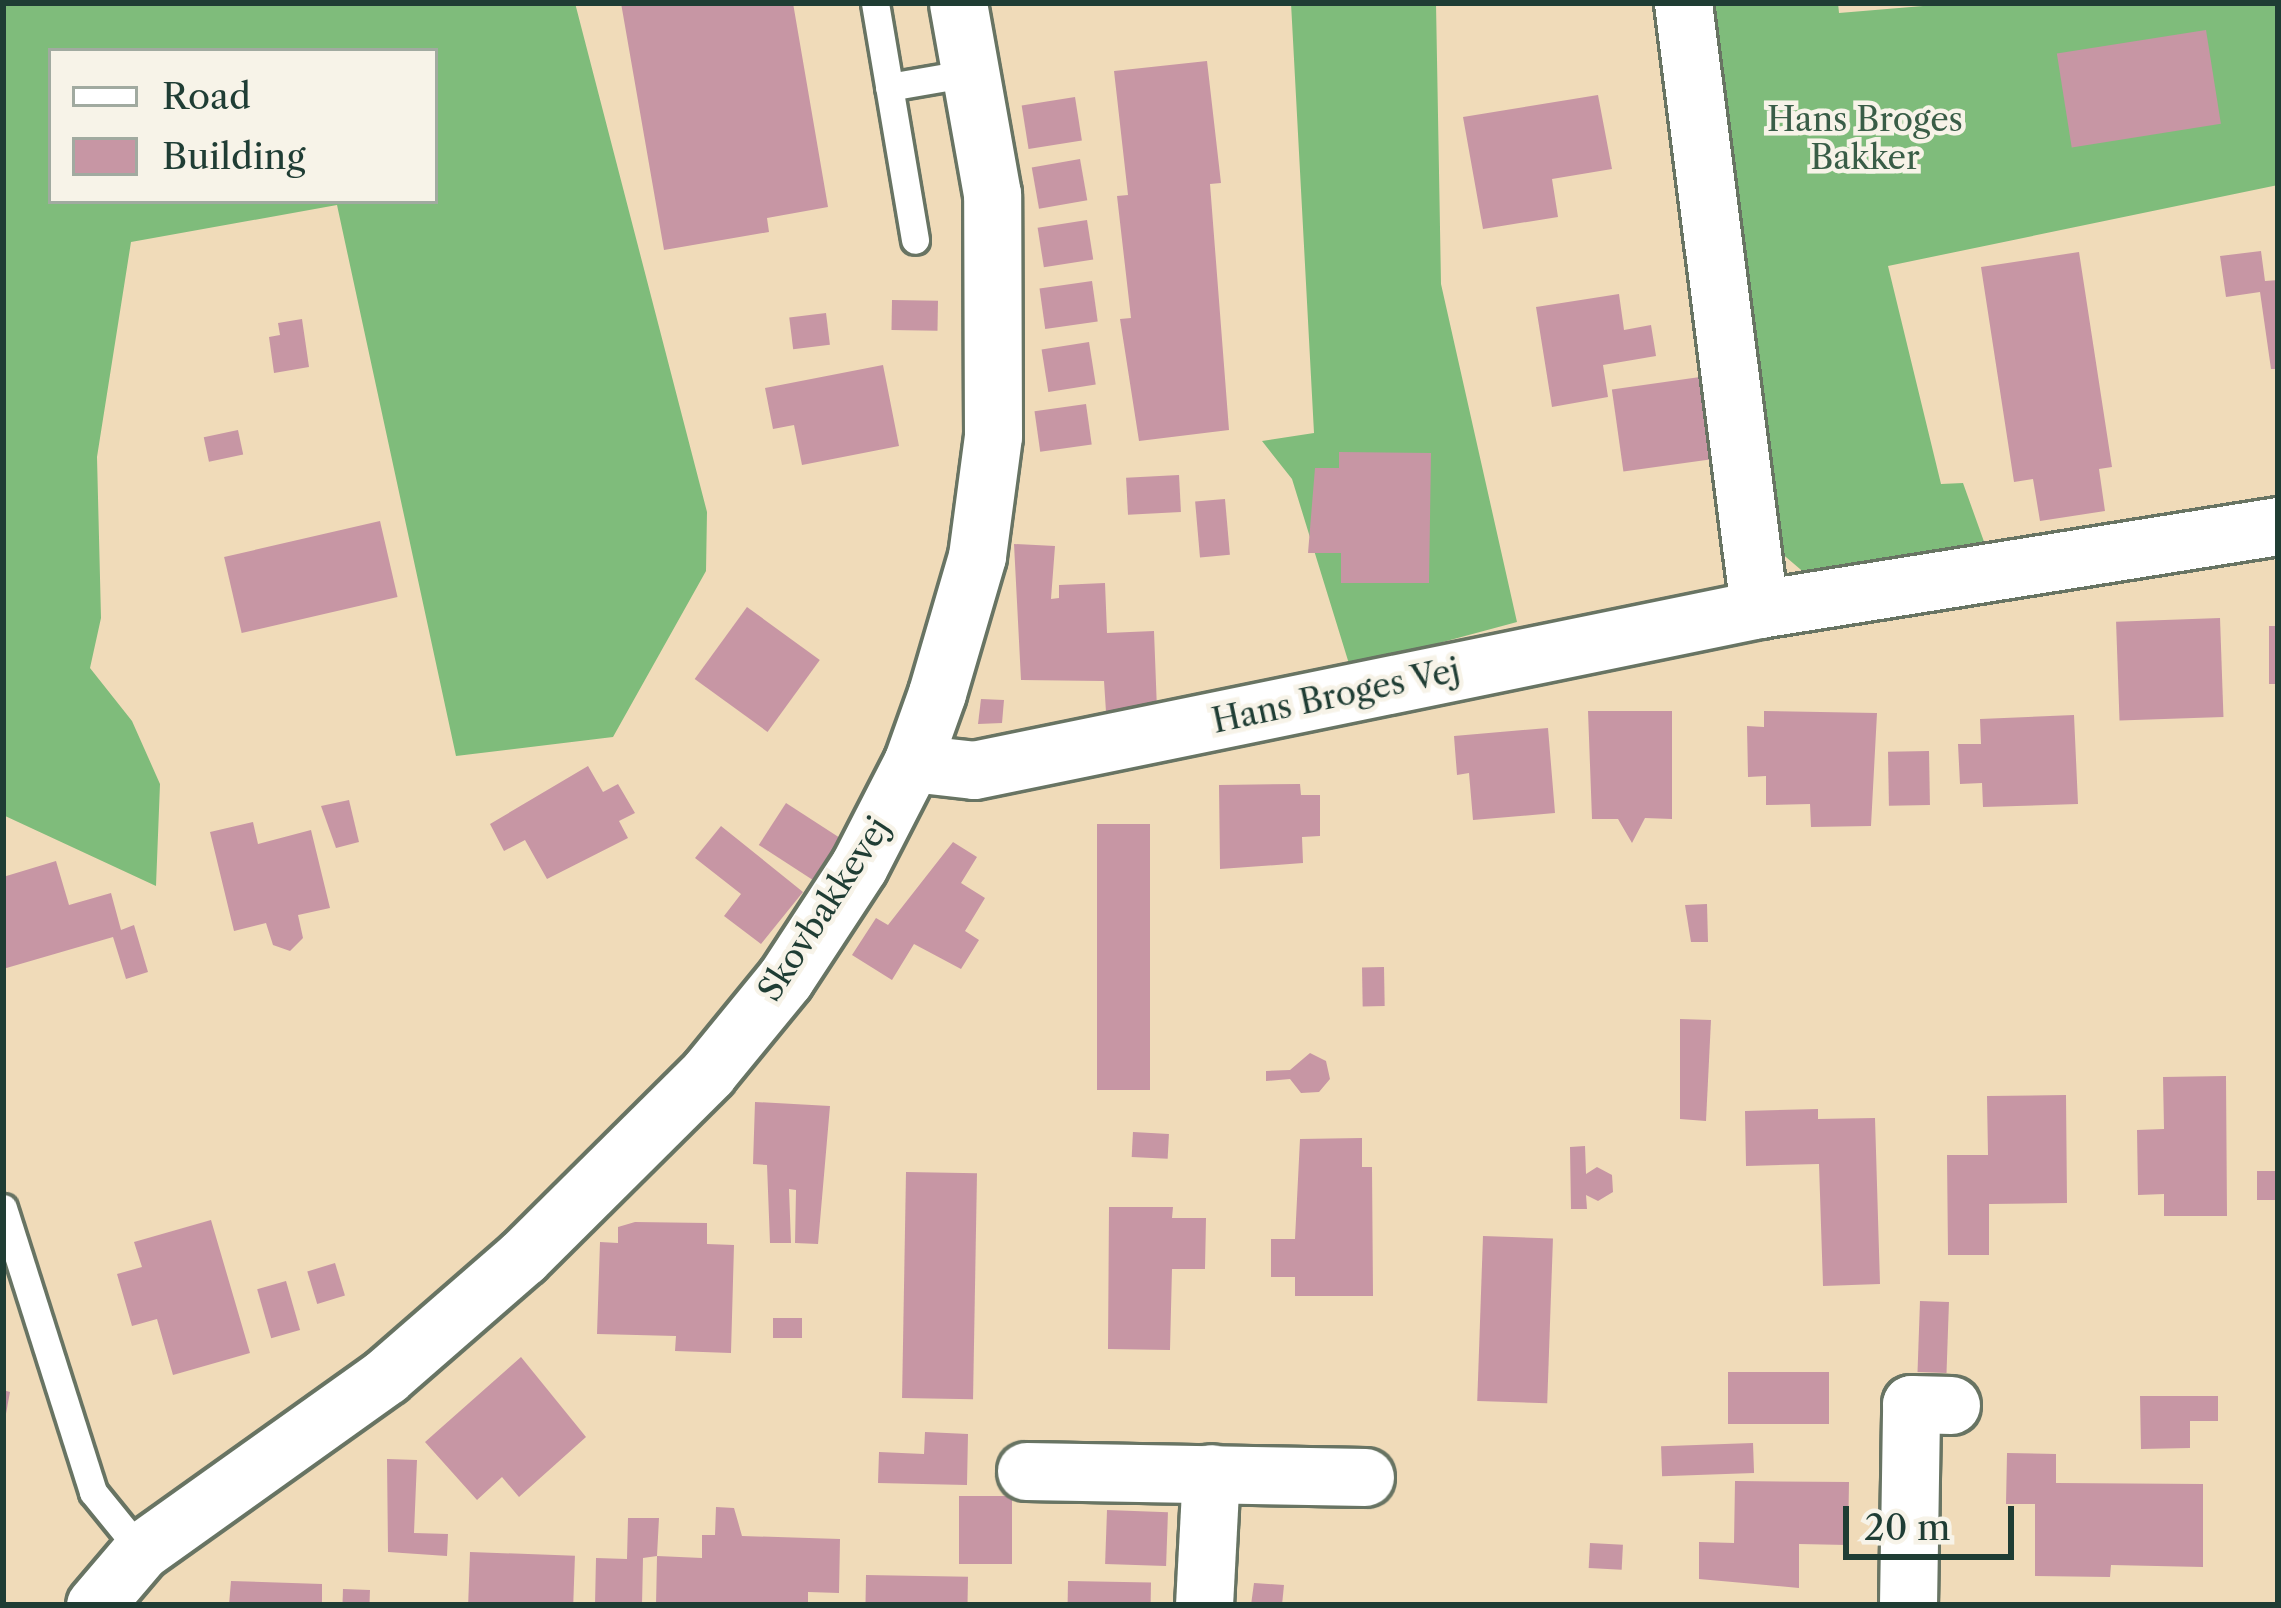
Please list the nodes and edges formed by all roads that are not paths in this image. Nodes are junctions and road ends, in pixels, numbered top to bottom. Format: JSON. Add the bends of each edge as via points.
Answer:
{"nodes":[{"id":1,"x":875,"y":3,"type":"edge"},
{"id":2,"x":958,"y":3,"type":"edge"},
{"id":3,"x":1683,"y":3,"type":"edge"},
{"id":4,"x":970,"y":73,"type":"junction"},
{"id":5,"x":889,"y":87,"type":"junction"},
{"id":6,"x":915,"y":240,"type":"dead end"},
{"id":7,"x":2278,"y":526,"type":"edge"},
{"id":8,"x":1759,"y":609,"type":"junction"},
{"id":9,"x":912,"y":764,"type":"junction"},
{"id":10,"x":3,"y":1208,"type":"edge"},
{"id":11,"x":1951,"y":1405,"type":"dead end"},
{"id":12,"x":1026,"y":1471,"type":"dead end"},
{"id":13,"x":1211,"y":1473,"type":"junction"},
{"id":14,"x":1365,"y":1477,"type":"dead end"},
{"id":15,"x":142,"y":1551,"type":"junction"},
{"id":16,"x":95,"y":1605,"type":"edge"},
{"id":17,"x":1204,"y":1605,"type":"edge"},
{"id":18,"x":1908,"y":1605,"type":"edge"}],
"edges":[{"from":1,"to":5,"type":"lane"},
{"from":2,"to":4,"type":"street","name":"Skovbakkevej"},
{"from":3,"to":8,"type":"street"},
{"from":4,"to":5,"type":"lane"},
{"from":4,"to":9,"type":"street","name":"Skovbakkevej","via":[[992,194],[993,436],[977,556]]},
{"from":5,"to":6,"type":"lane"},
{"from":7,"to":8,"type":"street","name":"Hans Broges Vej"},
{"from":8,"to":9,"type":"street","name":"Hans Broges Vej","via":[[974,770]]},
{"from":9,"to":15,"type":"street","name":"Skovbakkevej","via":[[859,866],[785,979],[708,1073],[523,1258],[386,1376]]},
{"from":10,"to":15,"type":"lane","via":[[93,1492]]},
{"from":11,"to":18,"type":"street","via":[[1911,1404]]},
{"from":12,"to":13,"type":"street"},
{"from":13,"to":14,"type":"street"},
{"from":13,"to":17,"type":"street"},
{"from":15,"to":16,"type":"street","name":"Skovbakkevej"}]}
